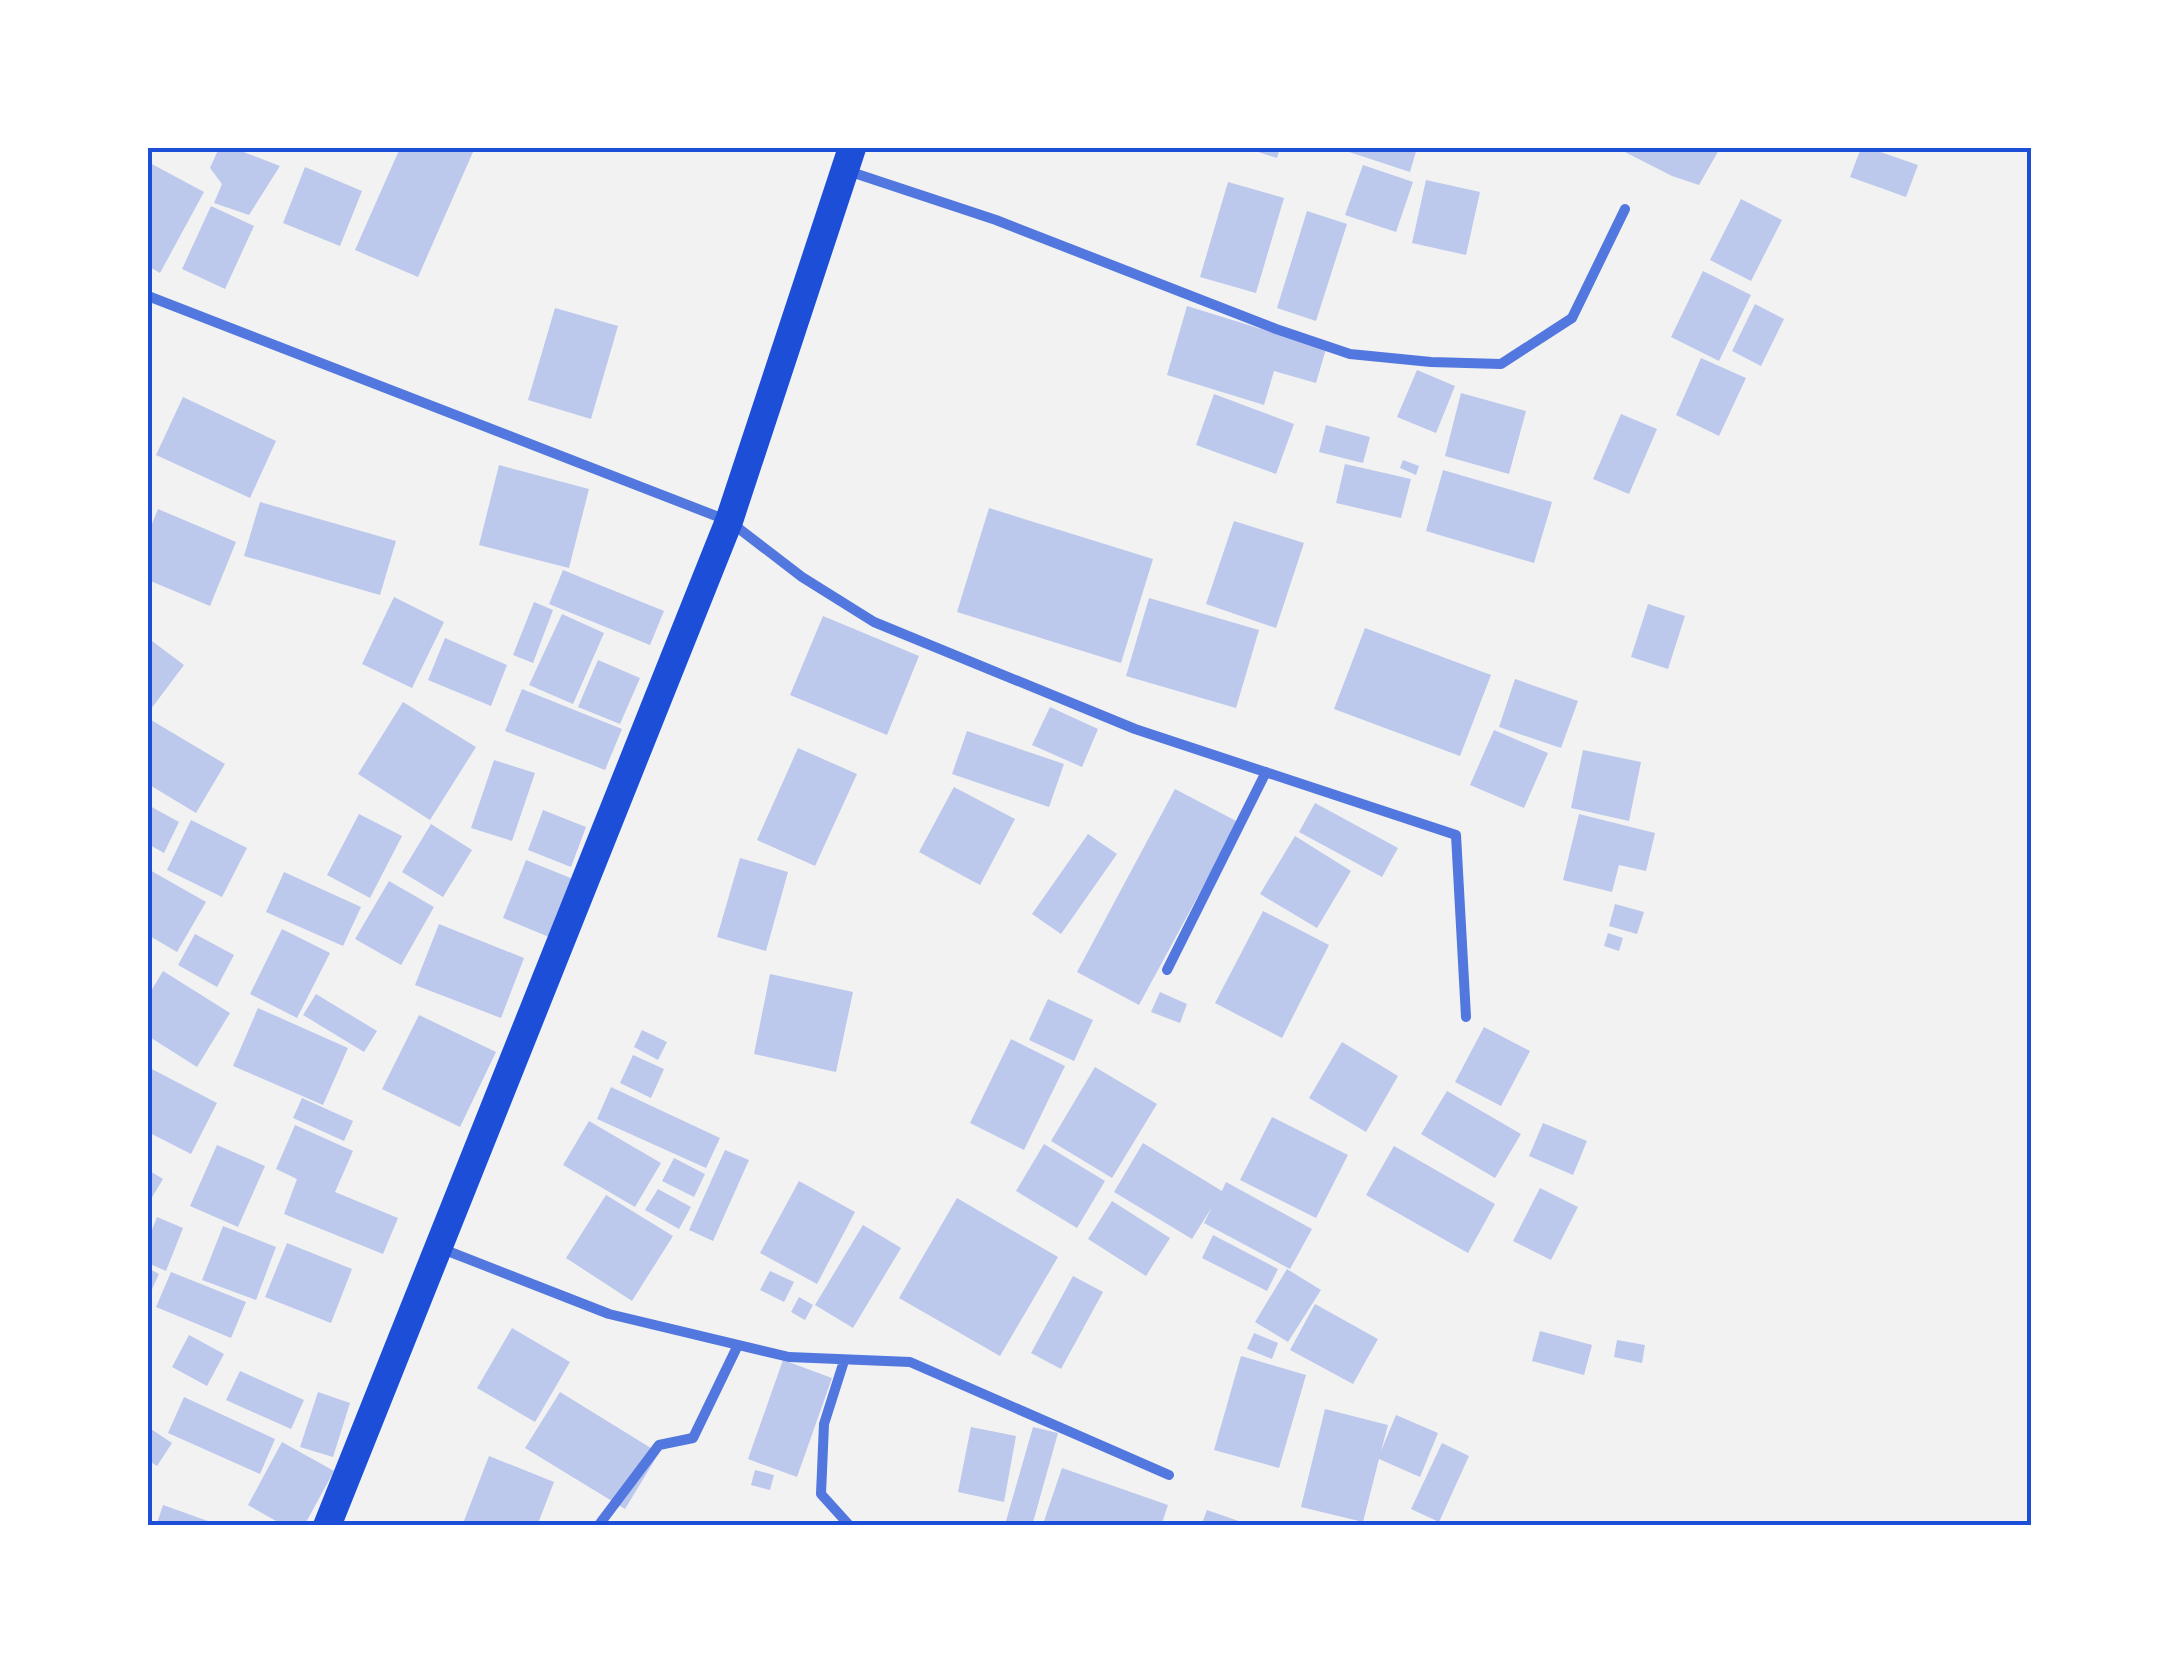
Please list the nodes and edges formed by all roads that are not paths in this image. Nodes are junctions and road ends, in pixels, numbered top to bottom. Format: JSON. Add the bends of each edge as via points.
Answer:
{"nodes":[{"id":1,"x":847,"y":158,"type":"edge"},
{"id":2,"x":1625,"y":208,"type":"dead end"},
{"id":3,"x":148,"y":296,"type":"edge"},
{"id":4,"x":729,"y":522,"type":"junction"},
{"id":5,"x":1266,"y":772,"type":"junction"},
{"id":6,"x":1167,"y":970,"type":"dead end"},
{"id":7,"x":1466,"y":1017,"type":"dead end"},
{"id":8,"x":439,"y":1247,"type":"junction"},
{"id":9,"x":738,"y":1345,"type":"junction"},
{"id":10,"x":844,"y":1361,"type":"junction"},
{"id":11,"x":1169,"y":1475,"type":"dead end"},
{"id":12,"x":327,"y":1526,"type":"edge"},
{"id":13,"x":598,"y":1526,"type":"edge"},
{"id":14,"x":850,"y":1526,"type":"edge"}],
"edges":[{"from":1,"to":2,"type":"street","via":[[1294,336],[1350,354],[1431,362],[1501,364],[1572,318]]},
{"from":1,"to":4,"type":"highway"},
{"from":3,"to":4,"type":"street"},
{"from":4,"to":5,"type":"street","via":[[874,622],[1134,729]]},
{"from":4,"to":8,"type":"highway"},
{"from":5,"to":6,"type":"street"},
{"from":5,"to":7,"type":"street","via":[[1456,835]]},
{"from":8,"to":9,"type":"street","via":[[609,1314]]},
{"from":8,"to":12,"type":"highway"},
{"from":9,"to":10,"type":"street"},
{"from":9,"to":13,"type":"street","via":[[693,1438],[659,1445]]},
{"from":10,"to":11,"type":"street","via":[[910,1362]]},
{"from":10,"to":14,"type":"street","via":[[824,1424],[821,1494]]}]}
